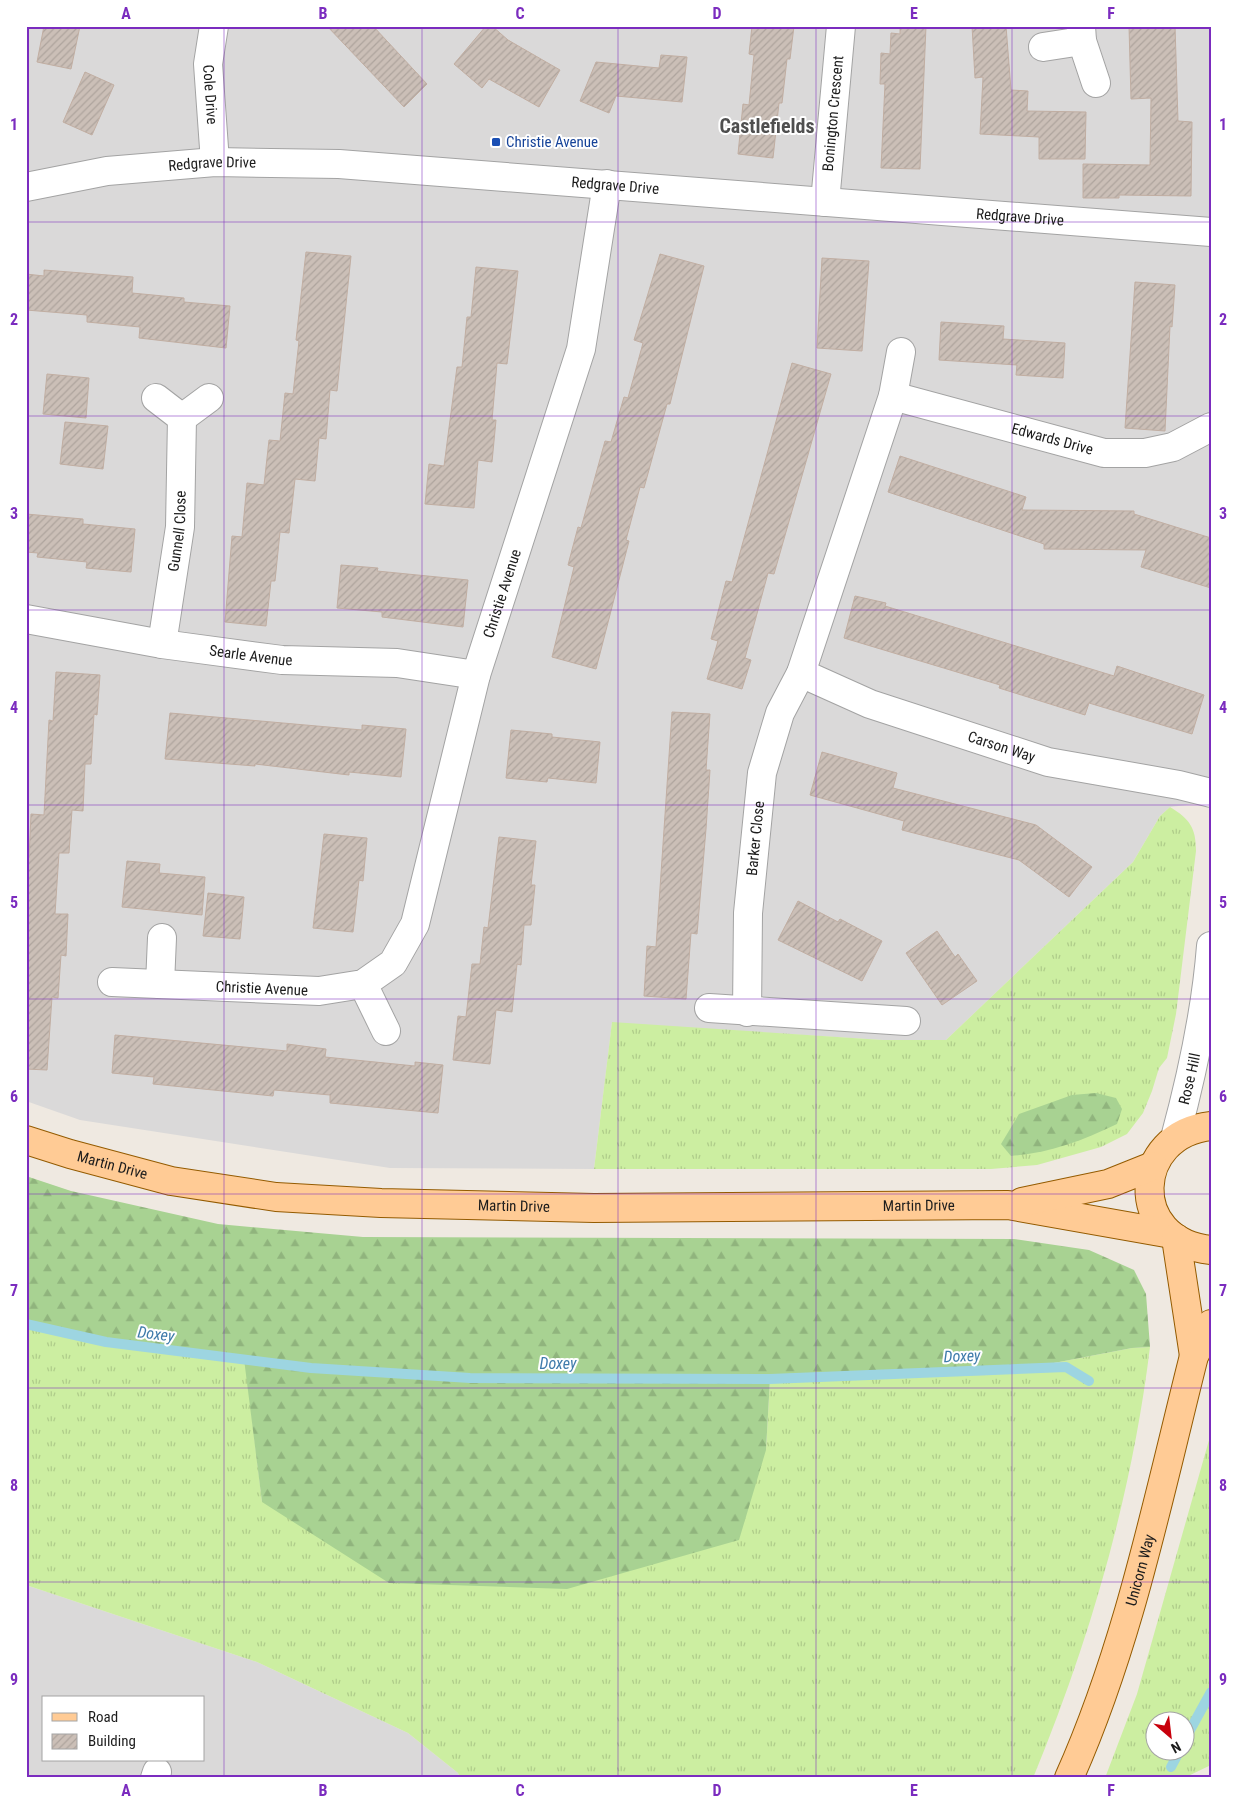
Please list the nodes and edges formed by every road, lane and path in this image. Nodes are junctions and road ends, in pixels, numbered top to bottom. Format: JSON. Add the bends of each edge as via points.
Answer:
{"nodes":[{"id":1,"x":214,"y":26,"type":"edge"},
{"id":2,"x":841,"y":26,"type":"edge"},
{"id":3,"x":1081,"y":34,"type":"edge"},
{"id":4,"x":1043,"y":47,"type":"dead end"},
{"id":5,"x":1096,"y":83,"type":"dead end"},
{"id":6,"x":215,"y":162,"type":"junction"},
{"id":7,"x":607,"y":184,"type":"junction"},
{"id":8,"x":26,"y":187,"type":"edge"},
{"id":9,"x":825,"y":202,"type":"junction"},
{"id":10,"x":1209,"y":230,"type":"edge"},
{"id":11,"x":901,"y":352,"type":"dead end"},
{"id":12,"x":893,"y":396,"type":"junction"},
{"id":13,"x":156,"y":398,"type":"dead end"},
{"id":14,"x":209,"y":398,"type":"dead end"},
{"id":15,"x":182,"y":418,"type":"junction"},
{"id":16,"x":1211,"y":427,"type":"edge"},
{"id":17,"x":26,"y":619,"type":"edge"},
{"id":18,"x":162,"y":644,"type":"junction"},
{"id":19,"x":800,"y":673,"type":"junction"},
{"id":20,"x":476,"y":675,"type":"junction"},
{"id":21,"x":1211,"y":792,"type":"edge"},
{"id":22,"x":162,"y":938,"type":"dead end"},
{"id":23,"x":1211,"y":946,"type":"edge"},
{"id":24,"x":112,"y":982,"type":"dead end"},
{"id":25,"x":160,"y":984,"type":"junction"},
{"id":26,"x":364,"y":984,"type":"junction"},
{"id":27,"x":1209,"y":997,"type":"edge"},
{"id":28,"x":709,"y":1008,"type":"dead end"},
{"id":29,"x":747,"y":1012,"type":"junction"},
{"id":30,"x":906,"y":1021,"type":"dead end"},
{"id":31,"x":386,"y":1031,"type":"dead end"},
{"id":32,"x":1211,"y":1126,"type":"edge"},
{"id":33,"x":1175,"y":1138,"type":"junction"},
{"id":34,"x":26,"y":1140,"type":"edge"},
{"id":35,"x":1154,"y":1166,"type":"junction"},
{"id":36,"x":1008,"y":1204,"type":"junction"},
{"id":37,"x":1171,"y":1236,"type":"junction"},
{"id":38,"x":1211,"y":1250,"type":"edge"},
{"id":39,"x":1211,"y":1324,"type":"edge"},
{"id":40,"x":1194,"y":1356,"type":"junction"},
{"id":41,"x":1069,"y":1778,"type":"edge"}],
"edges":[{"from":1,"to":6,"type":"street","name":"Cole Drive","via":[[208,64]]},
{"from":2,"to":9,"type":"street","name":"Bonington Crescent"},
{"from":3,"to":4,"type":"street"},
{"from":3,"to":5,"type":"street"},
{"from":6,"to":7,"type":"street","name":"Redgrave Drive","via":[[339,164]]},
{"from":6,"to":8,"type":"street","name":"Redgrave Drive","via":[[107,171]]},
{"from":7,"to":9,"type":"street","name":"Redgrave Drive"},
{"from":7,"to":20,"type":"street","name":"Christie Avenue","via":[[581,349]]},
{"from":9,"to":10,"type":"street","name":"Redgrave Drive"},
{"from":11,"to":12,"type":"street"},
{"from":12,"to":16,"type":"street","name":"Edwards Drive","via":[[1104,453],[1145,454],[1173,446]]},
{"from":12,"to":19,"type":"street"},
{"from":13,"to":15,"type":"street"},
{"from":14,"to":15,"type":"street"},
{"from":15,"to":18,"type":"street","name":"Gunnell Close","via":[[180,527]]},
{"from":17,"to":18,"type":"street","name":"Searle Avenue"},
{"from":18,"to":20,"type":"street","name":"Searle Avenue","via":[[282,660],[397,664]]},
{"from":19,"to":21,"type":"street","name":"Carson Way","via":[[870,704],[1048,762]]},
{"from":19,"to":29,"type":"street","name":"Barker Close","via":[[780,713],[762,772],[748,913]]},
{"from":20,"to":26,"type":"street","name":"Christie Avenue","via":[[415,924],[393,963]]},
{"from":22,"to":25,"type":"street"},
{"from":23,"to":27,"type":"street","name":"Rose Hill"},
{"from":24,"to":25,"type":"street","name":"Christie Avenue"},
{"from":25,"to":26,"type":"street","name":"Christie Avenue","via":[[319,991]]},
{"from":26,"to":31,"type":"street"},
{"from":27,"to":33,"type":"street","name":"Rose Hill"},
{"from":28,"to":29,"type":"street"},
{"from":29,"to":30,"type":"street"},
{"from":32,"to":33,"type":"main road","via":[[1196,1128]]},
{"from":33,"to":35,"type":"main road"},
{"from":34,"to":36,"type":"main road","name":"Martin Drive","via":[[171,1181],[276,1197],[381,1204],[594,1208]]},
{"from":35,"to":36,"type":"main road","name":"Martin Drive","via":[[1108,1184]]},
{"from":35,"to":37,"type":"main road","via":[[1148,1187],[1153,1212]]},
{"from":36,"to":37,"type":"main road","name":"Martin Drive"},
{"from":37,"to":38,"type":"main road","name":"Martin Drive","via":[[1186,1245]]},
{"from":37,"to":40,"type":"main road","name":"Unicorn Way"},
{"from":39,"to":40,"type":"main road","name":"Unicorn Way"},
{"from":40,"to":41,"type":"main road","name":"Unicorn Way","via":[[1134,1597]]}]}
